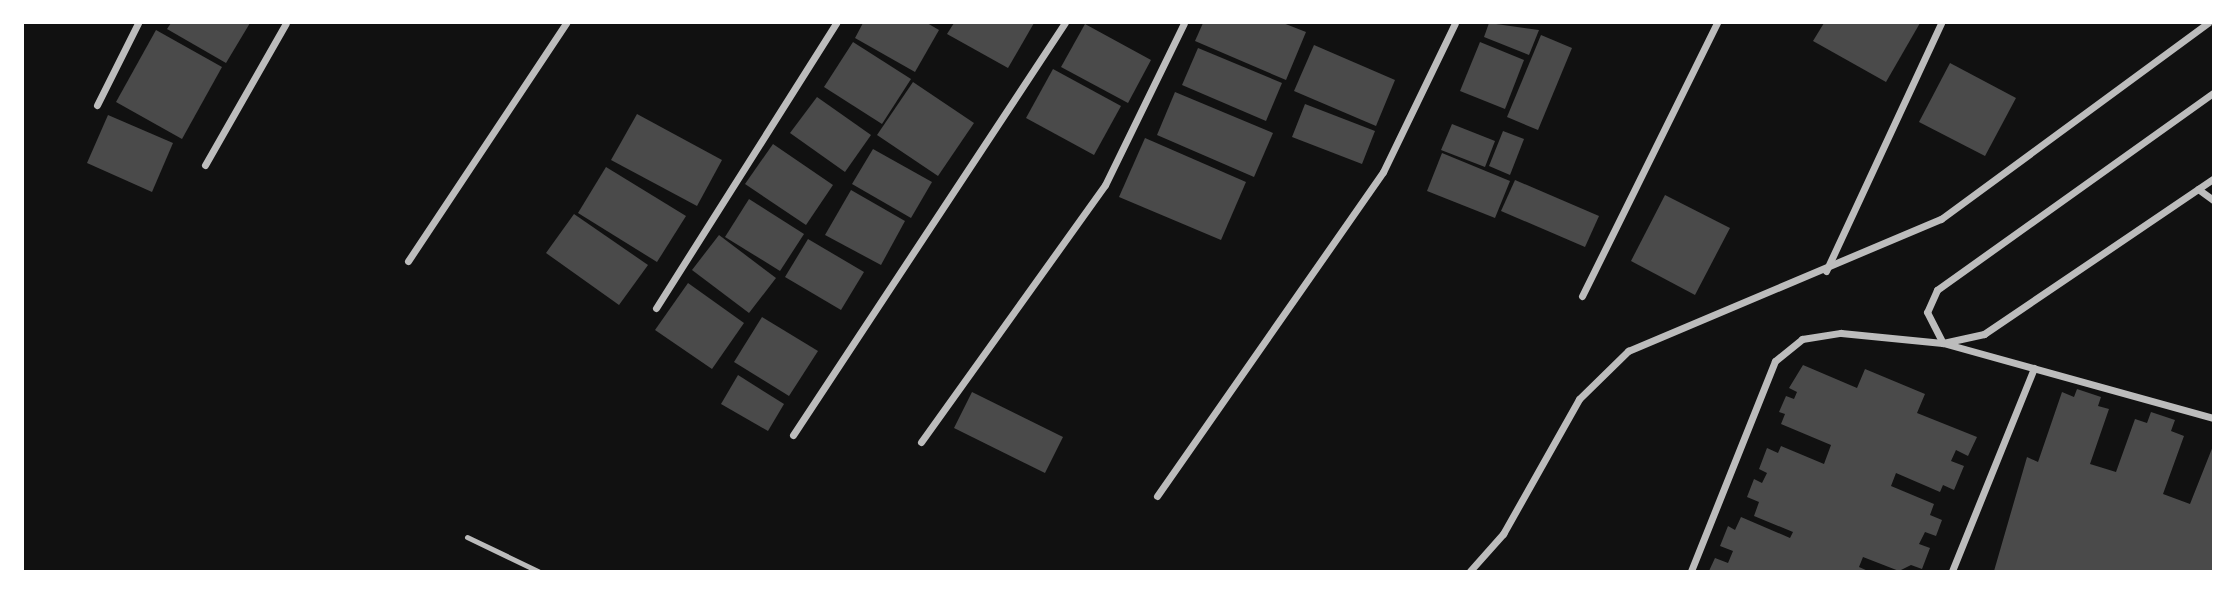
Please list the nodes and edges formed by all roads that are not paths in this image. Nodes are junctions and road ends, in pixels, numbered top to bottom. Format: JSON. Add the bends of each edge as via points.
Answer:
{"nodes":[{"id":1,"x":127,"y":23,"type":"edge"},
{"id":2,"x":286,"y":23,"type":"edge"},
{"id":3,"x":836,"y":23,"type":"edge"},
{"id":4,"x":1065,"y":23,"type":"edge"},
{"id":5,"x":1184,"y":23,"type":"edge"},
{"id":6,"x":1454,"y":23,"type":"edge"},
{"id":7,"x":1717,"y":23,"type":"edge"},
{"id":8,"x":1941,"y":23,"type":"edge"},
{"id":9,"x":2208,"y":23,"type":"edge"},
{"id":10,"x":562,"y":24,"type":"edge"},
{"id":11,"x":137,"y":25,"type":"edge"},
{"id":12,"x":2213,"y":93,"type":"edge"},
{"id":13,"x":97,"y":105,"type":"dead end"},
{"id":14,"x":205,"y":164,"type":"dead end"},
{"id":15,"x":2213,"y":179,"type":"edge"},
{"id":16,"x":2198,"y":190,"type":"junction"},
{"id":17,"x":2213,"y":201,"type":"edge"},
{"id":18,"x":408,"y":261,"type":"dead end"},
{"id":19,"x":1826,"y":271,"type":"junction"},
{"id":20,"x":1582,"y":296,"type":"dead end"},
{"id":21,"x":656,"y":308,"type":"dead end"},
{"id":22,"x":1943,"y":344,"type":"junction"},
{"id":23,"x":2034,"y":368,"type":"junction"},
{"id":24,"x":2213,"y":418,"type":"edge"},
{"id":25,"x":793,"y":435,"type":"dead end"},
{"id":26,"x":920,"y":442,"type":"dead end"},
{"id":27,"x":1157,"y":496,"type":"dead end"},
{"id":28,"x":467,"y":537,"type":"dead end"},
{"id":29,"x":538,"y":571,"type":"edge"},
{"id":30,"x":1470,"y":571,"type":"edge"},
{"id":31,"x":1691,"y":571,"type":"edge"},
{"id":32,"x":1952,"y":571,"type":"edge"}],
"edges":[{"from":1,"to":11,"type":"street"},
{"from":2,"to":14,"type":"street"},
{"from":3,"to":21,"type":"street"},
{"from":4,"to":25,"type":"street"},
{"from":5,"to":26,"type":"street","via":[[1105,185]]},
{"from":6,"to":27,"type":"street","via":[[1383,172]]},
{"from":7,"to":20,"type":"street"},
{"from":8,"to":19,"type":"street"},
{"from":9,"to":19,"type":"street","via":[[1941,219]]},
{"from":10,"to":18,"type":"street"},
{"from":11,"to":13,"type":"street"},
{"from":12,"to":22,"type":"street","via":[[1937,289],[1927,312]]},
{"from":15,"to":16,"type":"street"},
{"from":16,"to":17,"type":"street"},
{"from":16,"to":22,"type":"street","via":[[1984,334]]},
{"from":19,"to":30,"type":"street","via":[[1628,351],[1579,399],[1503,534]]},
{"from":22,"to":23,"type":"street"},
{"from":22,"to":31,"type":"street","via":[[1841,333],[1802,339],[1775,361]]},
{"from":23,"to":24,"type":"street"},
{"from":23,"to":32,"type":"street"},
{"from":28,"to":29,"type":"lane"}]}
